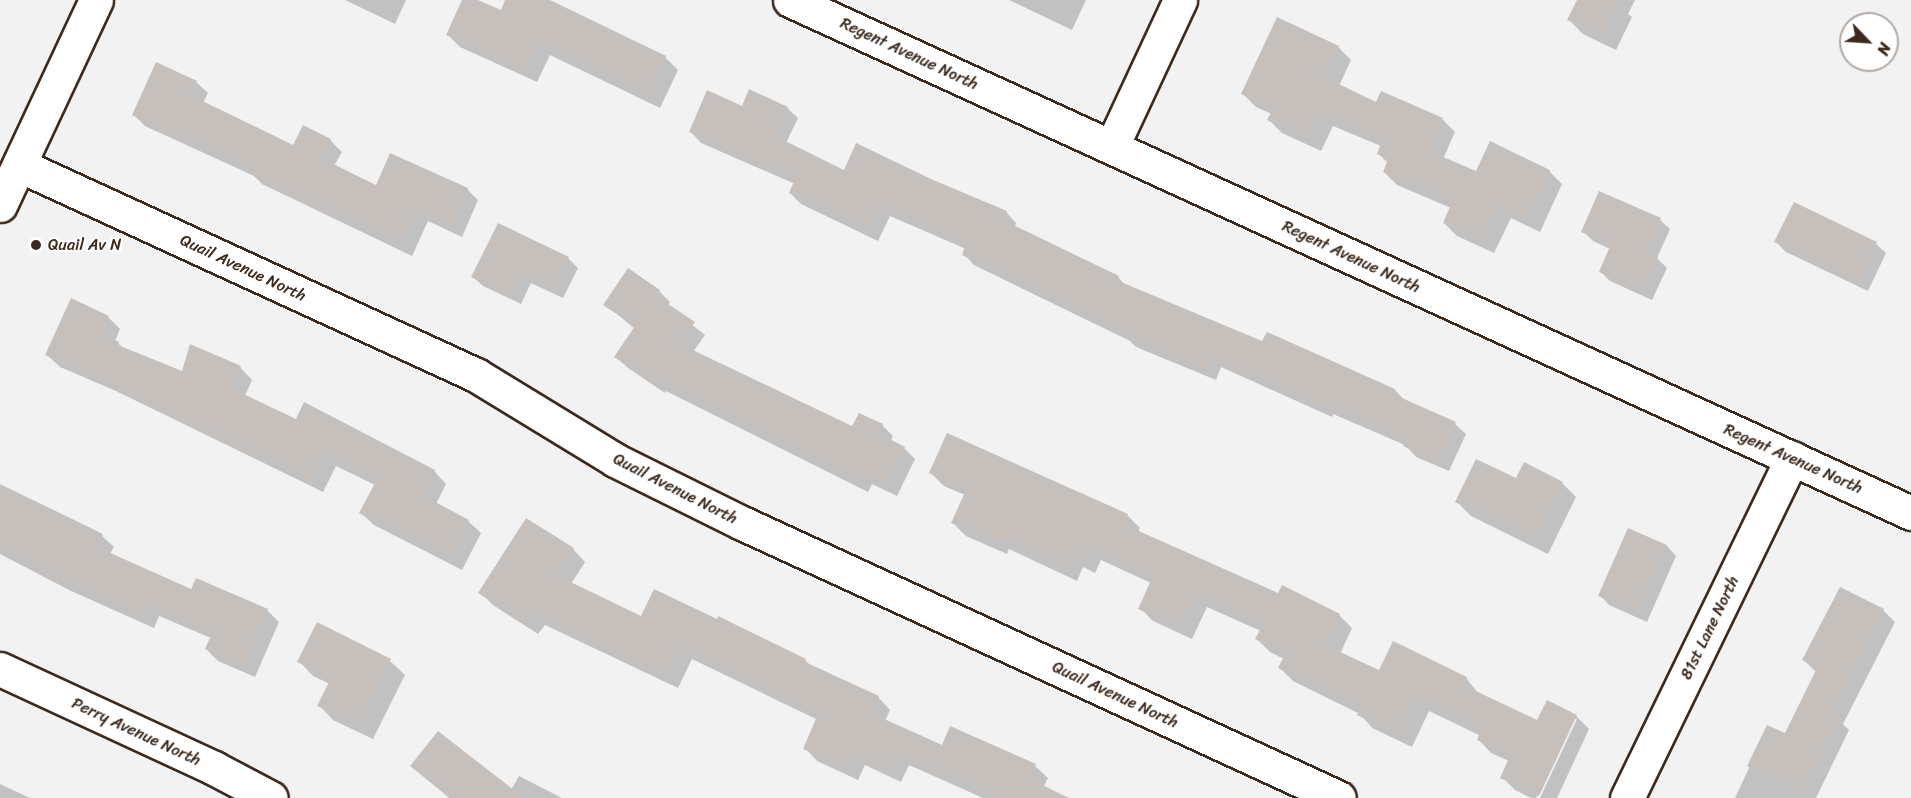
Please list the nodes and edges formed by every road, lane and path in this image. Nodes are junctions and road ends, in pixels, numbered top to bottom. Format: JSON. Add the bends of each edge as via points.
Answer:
{"nodes":[{"id":1,"x":96,"y":0,"type":"edge"},
{"id":2,"x":790,"y":0,"type":"edge"},
{"id":3,"x":1180,"y":0,"type":"edge"},
{"id":4,"x":1112,"y":146,"type":"junction"},
{"id":5,"x":19,"y":165,"type":"junction"},
{"id":6,"x":0,"y":205,"type":"edge"},
{"id":7,"x":1792,"y":458,"type":"junction"},
{"id":8,"x":1911,"y":513,"type":"edge"},
{"id":9,"x":0,"y":669,"type":"edge"},
{"id":10,"x":271,"y":798,"type":"edge"},
{"id":11,"x":1339,"y":798,"type":"edge"},
{"id":12,"x":1626,"y":798,"type":"edge"}],
"edges":[{"from":1,"to":5,"type":"street"},
{"from":2,"to":4,"type":"street","name":"Regent Avenue North"},
{"from":3,"to":4,"type":"street"},
{"from":4,"to":7,"type":"street","name":"Regent Avenue North"},
{"from":5,"to":6,"type":"street"},
{"from":5,"to":11,"type":"street","name":"Quail Avenue North","via":[[476,375],[615,460],[742,523]]},
{"from":7,"to":8,"type":"street","name":"Regent Avenue North"},
{"from":7,"to":12,"type":"street","name":"81st Lane North"},
{"from":9,"to":10,"type":"street","name":"Perry Avenue North"}]}
